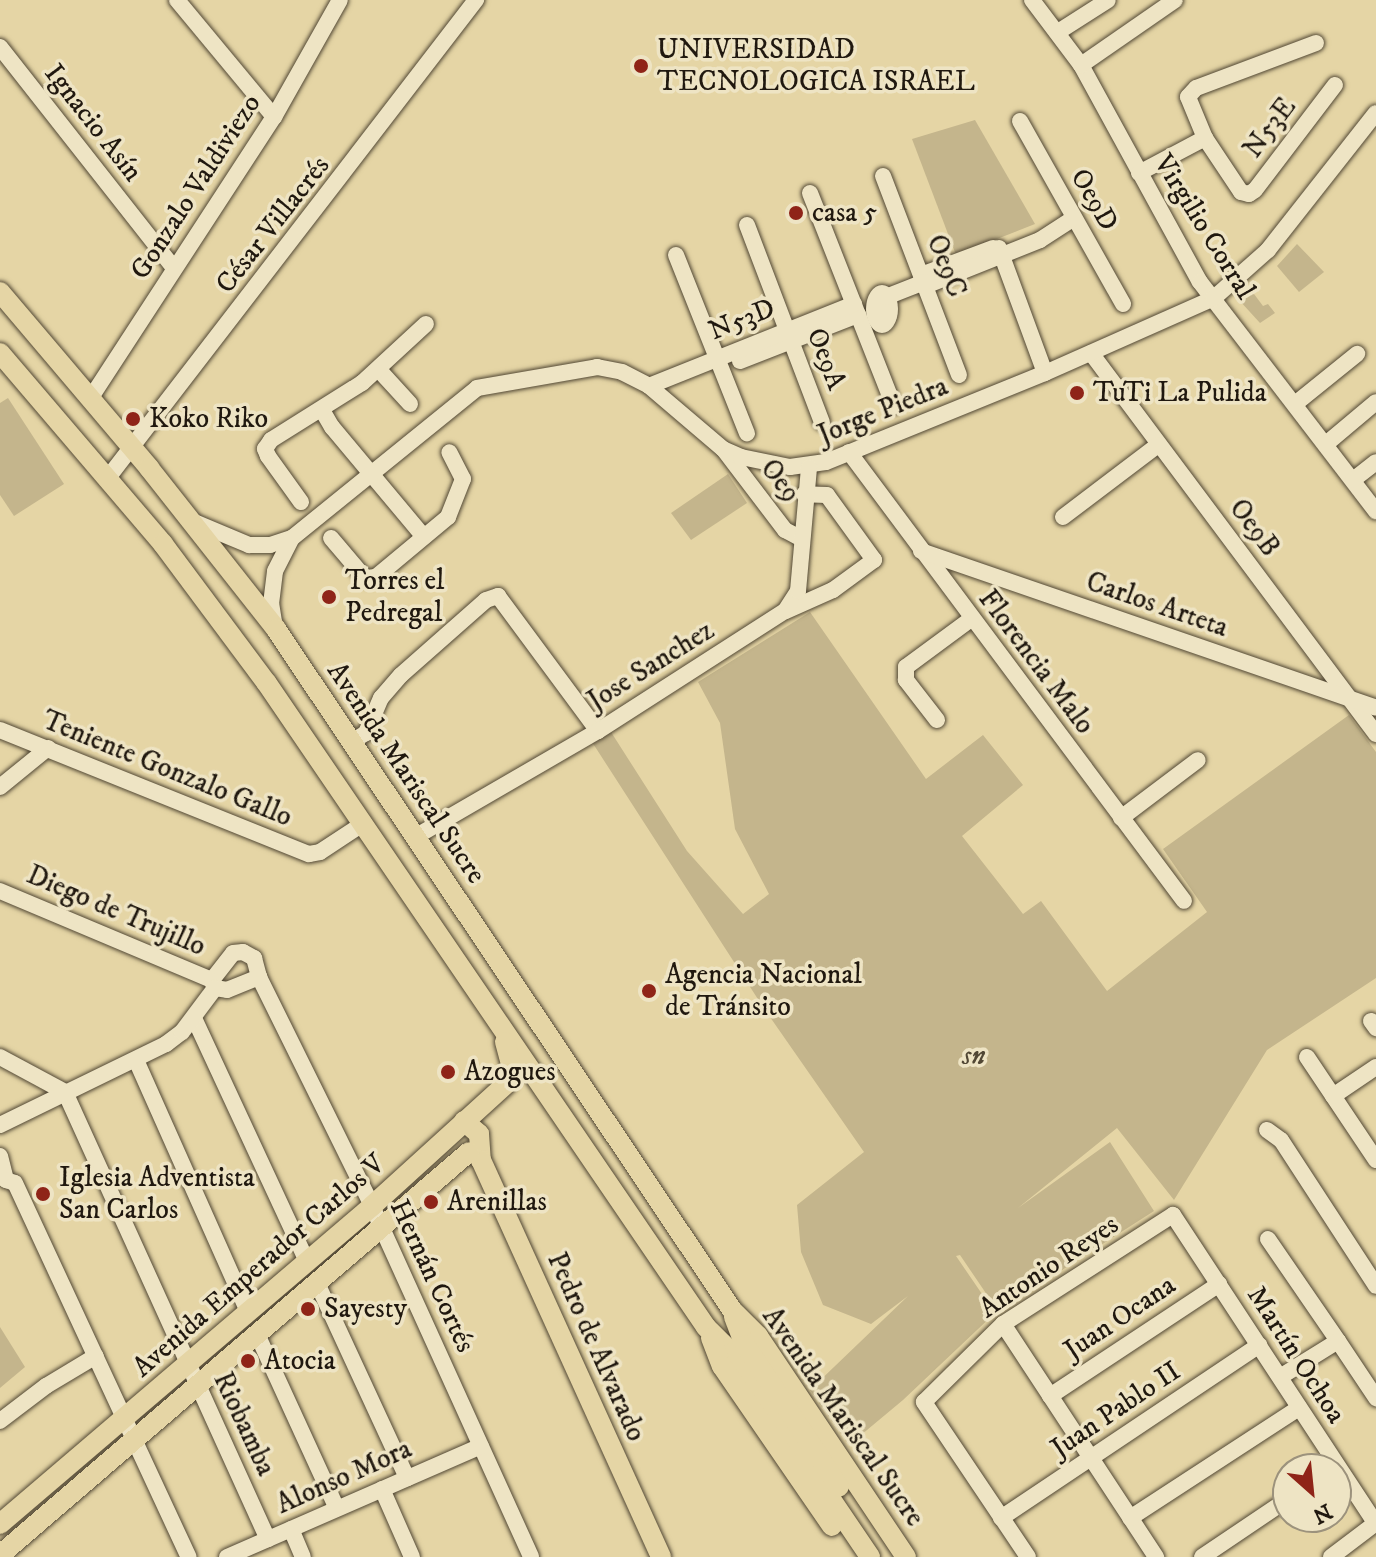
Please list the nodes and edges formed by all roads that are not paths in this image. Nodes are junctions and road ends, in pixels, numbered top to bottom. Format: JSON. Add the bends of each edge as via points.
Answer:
{"nodes":[{"id":1,"x":177,"y":0,"type":"edge"},
{"id":2,"x":340,"y":0,"type":"edge"},
{"id":3,"x":476,"y":0,"type":"edge"},
{"id":4,"x":1032,"y":0,"type":"edge"},
{"id":5,"x":1108,"y":0,"type":"edge"},
{"id":6,"x":1175,"y":0,"type":"edge"},
{"id":7,"x":1058,"y":32,"type":"junction"},
{"id":8,"x":1316,"y":43,"type":"dead end"},
{"id":9,"x":0,"y":47,"type":"edge"},
{"id":10,"x":1081,"y":65,"type":"junction"},
{"id":11,"x":1335,"y":85,"type":"dead end"},
{"id":12,"x":1376,"y":113,"type":"edge"},
{"id":13,"x":274,"y":117,"type":"junction"},
{"id":14,"x":1020,"y":121,"type":"dead end"},
{"id":15,"x":1205,"y":138,"type":"junction"},
{"id":16,"x":1139,"y":173,"type":"junction"},
{"id":17,"x":883,"y":176,"type":"dead end"},
{"id":18,"x":810,"y":193,"type":"dead end"},
{"id":19,"x":1072,"y":214,"type":"junction"},
{"id":20,"x":747,"y":225,"type":"dead end"},
{"id":21,"x":1004,"y":249,"type":"junction"},
{"id":22,"x":676,"y":255,"type":"dead end"},
{"id":23,"x":174,"y":268,"type":"junction"},
{"id":24,"x":923,"y":281,"type":"junction"},
{"id":25,"x":0,"y":292,"type":"edge"},
{"id":26,"x":1214,"y":298,"type":"junction"},
{"id":27,"x":1123,"y":304,"type":"dead end"},
{"id":28,"x":856,"y":309,"type":"junction"},
{"id":29,"x":426,"y":324,"type":"dead end"},
{"id":30,"x":789,"y":335,"type":"junction"},
{"id":31,"x":0,"y":353,"type":"edge"},
{"id":32,"x":1091,"y":353,"type":"junction"},
{"id":33,"x":1357,"y":354,"type":"dead end"},
{"id":34,"x":719,"y":363,"type":"junction"},
{"id":35,"x":379,"y":370,"type":"junction"},
{"id":36,"x":1050,"y":371,"type":"junction"},
{"id":37,"x":959,"y":375,"type":"dead end"},
{"id":38,"x":654,"y":389,"type":"junction"},
{"id":39,"x":90,"y":399,"type":"junction"},
{"id":40,"x":1376,"y":402,"type":"edge"},
{"id":41,"x":410,"y":404,"type":"dead end"},
{"id":42,"x":1295,"y":404,"type":"junction"},
{"id":43,"x":894,"y":406,"type":"dead end"},
{"id":44,"x":322,"y":410,"type":"junction"},
{"id":45,"x":822,"y":422,"type":"dead end"},
{"id":46,"x":747,"y":433,"type":"dead end"},
{"id":47,"x":1326,"y":444,"type":"junction"},
{"id":48,"x":1158,"y":445,"type":"junction"},
{"id":49,"x":132,"y":447,"type":"junction"},
{"id":50,"x":723,"y":449,"type":"junction"},
{"id":51,"x":449,"y":452,"type":"dead end"},
{"id":52,"x":849,"y":452,"type":"junction"},
{"id":53,"x":1376,"y":462,"type":"edge"},
{"id":54,"x":809,"y":467,"type":"junction"},
{"id":55,"x":371,"y":476,"type":"junction"},
{"id":56,"x":107,"y":479,"type":"junction"},
{"id":57,"x":1353,"y":480,"type":"junction"},
{"id":58,"x":804,"y":494,"type":"junction"},
{"id":59,"x":301,"y":502,"type":"dead end"},
{"id":60,"x":1376,"y":511,"type":"edge"},
{"id":61,"x":1063,"y":517,"type":"dead end"},
{"id":62,"x":189,"y":520,"type":"junction"},
{"id":63,"x":424,"y":537,"type":"junction"},
{"id":64,"x":292,"y":538,"type":"junction"},
{"id":65,"x":331,"y":538,"type":"dead end"},
{"id":66,"x":802,"y":539,"type":"junction"},
{"id":67,"x":921,"y":551,"type":"junction"},
{"id":68,"x":785,"y":611,"type":"junction"},
{"id":69,"x":971,"y":619,"type":"junction"},
{"id":70,"x":276,"y":629,"type":"junction"},
{"id":71,"x":1350,"y":699,"type":"junction"},
{"id":72,"x":1376,"y":708,"type":"edge"},
{"id":73,"x":937,"y":720,"type":"dead end"},
{"id":74,"x":0,"y":730,"type":"edge"},
{"id":75,"x":598,"y":731,"type":"junction"},
{"id":76,"x":1376,"y":734,"type":"edge"},
{"id":77,"x":351,"y":742,"type":"junction"},
{"id":78,"x":48,"y":748,"type":"junction"},
{"id":79,"x":1198,"y":760,"type":"dead end"},
{"id":80,"x":0,"y":787,"type":"edge"},
{"id":81,"x":1121,"y":818,"type":"junction"},
{"id":82,"x":364,"y":823,"type":"junction"},
{"id":83,"x":415,"y":837,"type":"junction"},
{"id":84,"x":0,"y":891,"type":"edge"},
{"id":85,"x":1184,"y":901,"type":"dead end"},
{"id":86,"x":259,"y":977,"type":"junction"},
{"id":87,"x":214,"y":984,"type":"junction"},
{"id":88,"x":194,"y":1018,"type":"junction"},
{"id":89,"x":502,"y":1029,"type":"junction"},
{"id":90,"x":0,"y":1057,"type":"edge"},
{"id":91,"x":1307,"y":1057,"type":"dead end"},
{"id":92,"x":136,"y":1060,"type":"junction"},
{"id":93,"x":1376,"y":1067,"type":"edge"},
{"id":94,"x":65,"y":1092,"type":"junction"},
{"id":95,"x":1333,"y":1096,"type":"junction"},
{"id":96,"x":0,"y":1125,"type":"edge"},
{"id":97,"x":460,"y":1125,"type":"junction"},
{"id":98,"x":1267,"y":1130,"type":"dead end"},
{"id":99,"x":0,"y":1156,"type":"edge"},
{"id":100,"x":475,"y":1156,"type":"junction"},
{"id":101,"x":1376,"y":1160,"type":"edge"},
{"id":102,"x":3,"y":1181,"type":"edge"},
{"id":103,"x":372,"y":1206,"type":"junction"},
{"id":104,"x":1173,"y":1215,"type":"joint"},
{"id":105,"x":382,"y":1227,"type":"junction"},
{"id":106,"x":1268,"y":1239,"type":"dead end"},
{"id":107,"x":307,"y":1261,"type":"junction"},
{"id":108,"x":317,"y":1283,"type":"junction"},
{"id":109,"x":1219,"y":1284,"type":"junction"},
{"id":110,"x":1376,"y":1286,"type":"edge"},
{"id":111,"x":732,"y":1310,"type":"junction"},
{"id":112,"x":248,"y":1312,"type":"junction"},
{"id":113,"x":1003,"y":1324,"type":"junction"},
{"id":114,"x":706,"y":1327,"type":"junction"},
{"id":115,"x":257,"y":1334,"type":"junction"},
{"id":116,"x":1338,"y":1341,"type":"junction"},
{"id":117,"x":1259,"y":1345,"type":"junction"},
{"id":118,"x":96,"y":1356,"type":"junction"},
{"id":119,"x":188,"y":1364,"type":"junction"},
{"id":120,"x":1280,"y":1377,"type":"junction"},
{"id":121,"x":198,"y":1385,"type":"junction"},
{"id":122,"x":1050,"y":1396,"type":"junction"},
{"id":123,"x":1376,"y":1398,"type":"edge"},
{"id":124,"x":1299,"y":1408,"type":"junction"},
{"id":125,"x":125,"y":1419,"type":"junction"},
{"id":126,"x":0,"y":1421,"type":"edge"},
{"id":127,"x":135,"y":1440,"type":"junction"},
{"id":128,"x":481,"y":1446,"type":"junction"},
{"id":129,"x":1326,"y":1453,"type":"edge"},
{"id":130,"x":1091,"y":1458,"type":"junction"},
{"id":131,"x":407,"y":1478,"type":"junction"},
{"id":132,"x":382,"y":1489,"type":"junction"},
{"id":133,"x":1352,"y":1491,"type":"edge"},
{"id":134,"x":337,"y":1509,"type":"junction"},
{"id":135,"x":1272,"y":1510,"type":"edge"},
{"id":136,"x":1001,"y":1518,"type":"junction"},
{"id":137,"x":1130,"y":1518,"type":"junction"},
{"id":138,"x":1376,"y":1523,"type":"edge"},
{"id":139,"x":0,"y":1524,"type":"edge"},
{"id":140,"x":291,"y":1529,"type":"junction"},
{"id":141,"x":268,"y":1539,"type":"junction"},
{"id":142,"x":0,"y":1555,"type":"edge"},
{"id":143,"x":189,"y":1557,"type":"edge"},
{"id":144,"x":227,"y":1557,"type":"edge"},
{"id":145,"x":303,"y":1557,"type":"edge"},
{"id":146,"x":412,"y":1557,"type":"edge"},
{"id":147,"x":531,"y":1557,"type":"edge"},
{"id":148,"x":661,"y":1557,"type":"edge"},
{"id":149,"x":854,"y":1557,"type":"edge"},
{"id":150,"x":870,"y":1557,"type":"edge"},
{"id":151,"x":886,"y":1557,"type":"edge"},
{"id":152,"x":906,"y":1557,"type":"edge"},
{"id":153,"x":1028,"y":1557,"type":"edge"},
{"id":154,"x":1156,"y":1557,"type":"edge"},
{"id":155,"x":1202,"y":1557,"type":"edge"},
{"id":156,"x":1331,"y":1557,"type":"edge"}],
"edges":[{"from":1,"to":13,"type":"street"},
{"from":2,"to":13,"type":"street","name":"Gonzalo Valdiviezo"},
{"from":3,"to":49,"type":"street","name":"César Villacrés"},
{"from":4,"to":7,"type":"street","name":"Virgilio Corral"},
{"from":5,"to":7,"type":"street"},
{"from":6,"to":10,"type":"street"},
{"from":7,"to":10,"type":"street","name":"Virgilio Corral"},
{"from":8,"to":15,"type":"street","via":[[1196,88],[1188,97]]},
{"from":9,"to":23,"type":"street","name":"Ignacio Asín"},
{"from":10,"to":16,"type":"street","name":"Virgilio Corral"},
{"from":11,"to":15,"type":"street","name":"N53E","via":[[1249,194],[1241,192]]},
{"from":12,"to":26,"type":"street","name":"Jorge Piedra","via":[[1268,250]]},
{"from":13,"to":23,"type":"street","name":"Gonzalo Valdiviezo"},
{"from":14,"to":19,"type":"street","name":"Oe9D"},
{"from":15,"to":16,"type":"street"},
{"from":16,"to":26,"type":"street","name":"Virgilio Corral"},
{"from":17,"to":24,"type":"street","name":"Oe9C"},
{"from":18,"to":28,"type":"street"},
{"from":19,"to":21,"type":"street","via":[[1040,240]]},
{"from":19,"to":27,"type":"street","name":"Oe9D"},
{"from":20,"to":30,"type":"street","name":"Oe9A"},
{"from":21,"to":24,"type":"street"},
{"from":21,"to":36,"type":"street"},
{"from":22,"to":34,"type":"street"},
{"from":23,"to":39,"type":"street","name":"Gonzalo Valdiviezo"},
{"from":24,"to":28,"type":"street","name":"N53D"},
{"from":24,"to":37,"type":"street","name":"Oe9C"},
{"from":25,"to":39,"type":"main road","name":"Avenida Mariscal Sucre"},
{"from":26,"to":32,"type":"street","name":"Jorge Piedra"},
{"from":26,"to":42,"type":"street","name":"Virgilio Corral"},
{"from":28,"to":30,"type":"street","name":"N53D"},
{"from":28,"to":43,"type":"street"},
{"from":29,"to":35,"type":"street"},
{"from":30,"to":34,"type":"street","name":"N53D"},
{"from":30,"to":45,"type":"street","name":"Oe9A"},
{"from":31,"to":56,"type":"main road","name":"Avenida Mariscal Sucre"},
{"from":32,"to":36,"type":"street","name":"Jorge Piedra"},
{"from":32,"to":48,"type":"street","name":"Oe9B"},
{"from":33,"to":42,"type":"street"},
{"from":34,"to":38,"type":"street","name":"N53D"},
{"from":34,"to":46,"type":"street"},
{"from":35,"to":41,"type":"street"},
{"from":35,"to":44,"type":"street"},
{"from":36,"to":52,"type":"street","name":"Jorge Piedra"},
{"from":38,"to":50,"type":"street","name":"Jorge Piedra"},
{"from":38,"to":55,"type":"street","name":"Jorge Piedra","via":[[622,372],[597,367],[477,388]]},
{"from":39,"to":49,"type":"main road","name":"Avenida Mariscal Sucre"},
{"from":40,"to":47,"type":"street"},
{"from":42,"to":47,"type":"street","name":"Virgilio Corral"},
{"from":44,"to":55,"type":"street"},
{"from":44,"to":59,"type":"street","via":[[265,449]]},
{"from":47,"to":57,"type":"street","name":"Virgilio Corral"},
{"from":48,"to":61,"type":"street"},
{"from":48,"to":71,"type":"street","name":"Oe9B"},
{"from":49,"to":56,"type":"street","name":"César Villacrés"},
{"from":49,"to":62,"type":"main road","name":"Avenida Mariscal Sucre"},
{"from":50,"to":54,"type":"street","name":"Jorge Piedra","via":[[760,463]]},
{"from":50,"to":66,"type":"street","name":"Oe9","via":[[785,530]]},
{"from":51,"to":63,"type":"street","via":[[463,479],[448,517]]},
{"from":52,"to":54,"type":"street","name":"Jorge Piedra"},
{"from":52,"to":67,"type":"street","name":"Florencia Malo"},
{"from":53,"to":57,"type":"street"},
{"from":54,"to":58,"type":"street"},
{"from":55,"to":63,"type":"street"},
{"from":55,"to":64,"type":"street","name":"Jorge Piedra"},
{"from":56,"to":82,"type":"main road","name":"Avenida Mariscal Sucre","via":[[163,544]]},
{"from":57,"to":60,"type":"street","name":"Virgilio Corral"},
{"from":58,"to":66,"type":"street"},
{"from":58,"to":68,"type":"street","name":"Jose Sanchez","via":[[827,495],[874,560],[833,590]]},
{"from":62,"to":64,"type":"street","name":"Jorge Piedra","via":[[249,545]]},
{"from":62,"to":70,"type":"main road","name":"Avenida Mariscal Sucre"},
{"from":63,"to":65,"type":"street","via":[[371,579]]},
{"from":64,"to":70,"type":"street","name":"Jorge Piedra","via":[[273,582]]},
{"from":66,"to":68,"type":"street","via":[[798,591]]},
{"from":67,"to":69,"type":"street","name":"Florencia Malo"},
{"from":67,"to":71,"type":"street","name":"Carlos Arteta"},
{"from":68,"to":75,"type":"street","name":"Jose Sanchez"},
{"from":69,"to":73,"type":"street","via":[[906,667],[906,680]]},
{"from":69,"to":81,"type":"street","name":"Florencia Malo"},
{"from":70,"to":77,"type":"main road","name":"Avenida Mariscal Sucre"},
{"from":71,"to":72,"type":"street","name":"Carlos Arteta"},
{"from":71,"to":76,"type":"street","name":"Oe9B"},
{"from":74,"to":78,"type":"street","name":"Teniente Gonzalo Gallo"},
{"from":75,"to":77,"type":"street","via":[[498,596],[486,600],[401,675],[381,698],[366,733]]},
{"from":75,"to":83,"type":"street","name":"Jose Sanchez"},
{"from":77,"to":83,"type":"main road","name":"Avenida Mariscal Sucre"},
{"from":78,"to":80,"type":"street"},
{"from":78,"to":82,"type":"street","name":"Teniente Gonzalo Gallo","via":[[314,854]]},
{"from":79,"to":81,"type":"street"},
{"from":81,"to":85,"type":"street","name":"Florencia Malo"},
{"from":82,"to":89,"type":"main road","name":"Avenida Mariscal Sucre"},
{"from":83,"to":111,"type":"main road","name":"Avenida Mariscal Sucre"},
{"from":84,"to":87,"type":"street","name":"Diego de Trujillo"},
{"from":86,"to":87,"type":"street","via":[[227,990]]},
{"from":86,"to":87,"type":"street","name":"Hernán Cortés","via":[[254,958],[233,953]]},
{"from":86,"to":103,"type":"street","name":"Hernán Cortés"},
{"from":87,"to":88,"type":"street"},
{"from":88,"to":92,"type":"street","via":[[166,1044]]},
{"from":88,"to":107,"type":"street"},
{"from":89,"to":97,"type":"main road","name":"Avenida Emperador Carlos V","via":[[511,1077]]},
{"from":89,"to":114,"type":"main road","name":"Avenida Mariscal Sucre"},
{"from":90,"to":94,"type":"street"},
{"from":91,"to":95,"type":"street"},
{"from":92,"to":94,"type":"street"},
{"from":92,"to":112,"type":"street"},
{"from":93,"to":95,"type":"street"},
{"from":94,"to":96,"type":"street"},
{"from":94,"to":119,"type":"street","name":"Riobamba"},
{"from":95,"to":101,"type":"street"},
{"from":97,"to":100,"type":"main road","name":"Pedro de Alvarado","via":[[479,1134]]},
{"from":97,"to":103,"type":"main road","name":"Avenida Emperador Carlos V"},
{"from":98,"to":110,"type":"street","via":[[1281,1140]]},
{"from":99,"to":102,"type":"street"},
{"from":100,"to":105,"type":"main road","name":"Avenida Emperador Carlos V"},
{"from":100,"to":148,"type":"main road","name":"Pedro de Alvarado"},
{"from":102,"to":118,"type":"street","via":[[15,1183]]},
{"from":103,"to":105,"type":"street","name":"Hernán Cortés"},
{"from":103,"to":107,"type":"main road","name":"Avenida Emperador Carlos V"},
{"from":104,"to":109,"type":"street","name":"Martín Ochoa"},
{"from":104,"to":113,"type":"street","name":"Antonio Reyes"},
{"from":105,"to":108,"type":"main road","name":"Avenida Emperador Carlos V"},
{"from":105,"to":128,"type":"street","name":"Hernán Cortés"},
{"from":106,"to":116,"type":"street"},
{"from":107,"to":112,"type":"main road","name":"Avenida Emperador Carlos V"},
{"from":108,"to":115,"type":"main road","name":"Avenida Emperador Carlos V"},
{"from":108,"to":131,"type":"street"},
{"from":109,"to":117,"type":"street","name":"Martín Ochoa"},
{"from":109,"to":122,"type":"street","name":"Juan Ocana"},
{"from":111,"to":151,"type":"main road","name":"Avenida Mariscal Sucre","via":[[745,1345]]},
{"from":111,"to":152,"type":"main road","name":"Avenida Mariscal Sucre","via":[[758,1336]]},
{"from":112,"to":119,"type":"main road","name":"Avenida Emperador Carlos V"},
{"from":113,"to":122,"type":"street"},
{"from":113,"to":136,"type":"street","name":"Antonio Reyes","via":[[924,1402]]},
{"from":114,"to":149,"type":"main road","name":"Avenida Mariscal Sucre","via":[[722,1366]]},
{"from":114,"to":150,"type":"main road","name":"Avenida Mariscal Sucre","via":[[732,1353]]},
{"from":115,"to":121,"type":"main road","name":"Avenida Emperador Carlos V"},
{"from":115,"to":134,"type":"street"},
{"from":116,"to":120,"type":"street"},
{"from":116,"to":123,"type":"street"},
{"from":117,"to":120,"type":"street","name":"Martín Ochoa"},
{"from":117,"to":130,"type":"street","name":"Juan Pablo II"},
{"from":118,"to":125,"type":"street"},
{"from":118,"to":126,"type":"street"},
{"from":119,"to":121,"type":"street","name":"Riobamba"},
{"from":119,"to":125,"type":"main road","name":"Avenida Emperador Carlos V"},
{"from":120,"to":124,"type":"street","name":"Martín Ochoa"},
{"from":121,"to":127,"type":"main road","name":"Avenida Emperador Carlos V"},
{"from":121,"to":141,"type":"street","name":"Riobamba"},
{"from":122,"to":130,"type":"street"},
{"from":124,"to":129,"type":"street","name":"Martín Ochoa"},
{"from":124,"to":137,"type":"street"},
{"from":125,"to":127,"type":"street"},
{"from":125,"to":139,"type":"main road","name":"Avenida Emperador Carlos V"},
{"from":127,"to":142,"type":"main road","name":"Avenida Emperador Carlos V"},
{"from":127,"to":143,"type":"street"},
{"from":128,"to":131,"type":"street","name":"Alonso Mora"},
{"from":128,"to":147,"type":"street","name":"Hernán Cortés"},
{"from":130,"to":136,"type":"street","name":"Juan Pablo II"},
{"from":130,"to":137,"type":"street"},
{"from":131,"to":132,"type":"street","name":"Alonso Mora"},
{"from":132,"to":134,"type":"street","name":"Alonso Mora"},
{"from":132,"to":146,"type":"street"},
{"from":133,"to":138,"type":"street","name":"Martín Ochoa"},
{"from":134,"to":140,"type":"street","name":"Alonso Mora"},
{"from":135,"to":155,"type":"street"},
{"from":136,"to":153,"type":"street"},
{"from":137,"to":154,"type":"street"},
{"from":138,"to":156,"type":"street"},
{"from":140,"to":141,"type":"street","name":"Alonso Mora"},
{"from":140,"to":145,"type":"street"},
{"from":141,"to":144,"type":"street","name":"Alonso Mora"}]}
